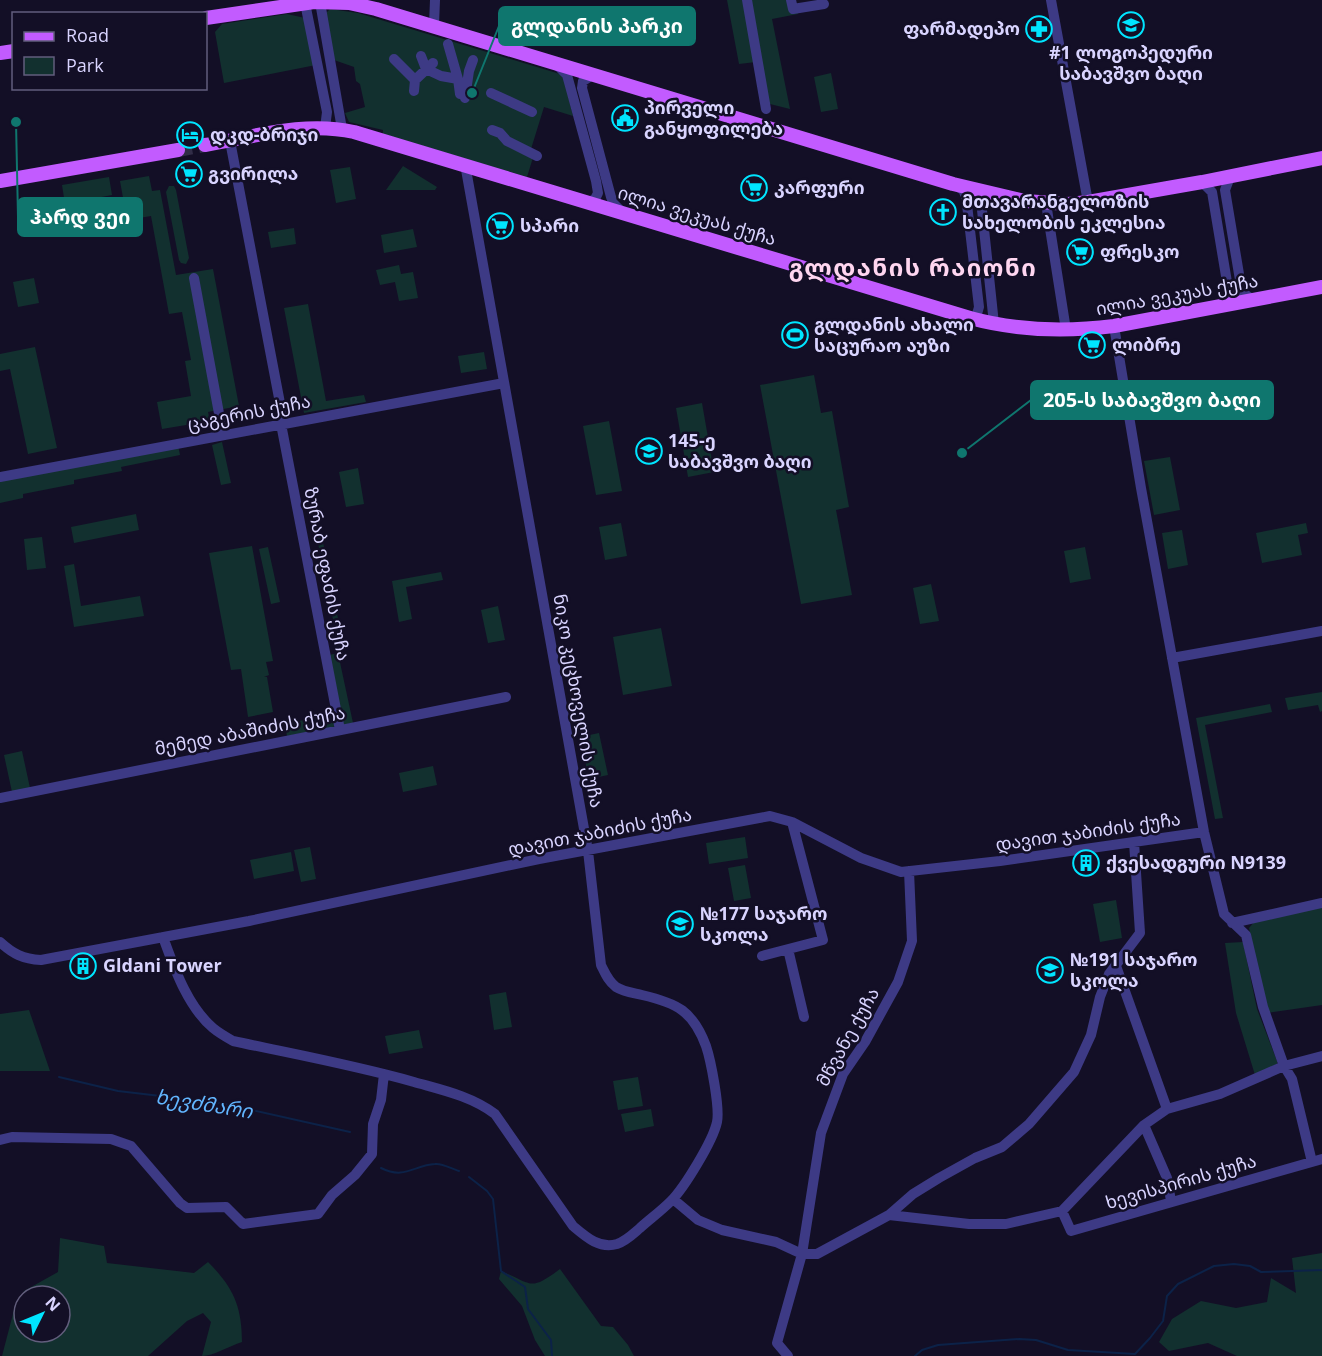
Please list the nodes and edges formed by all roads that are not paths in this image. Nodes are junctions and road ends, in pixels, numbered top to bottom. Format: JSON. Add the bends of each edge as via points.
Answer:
{"nodes":[{"id":1,"x":435,"y":0,"type":"edge"},
{"id":2,"x":747,"y":0,"type":"edge"},
{"id":3,"x":791,"y":0,"type":"edge"},
{"id":4,"x":1051,"y":0,"type":"edge"},
{"id":5,"x":320,"y":2,"type":"junction"},
{"id":6,"x":305,"y":3,"type":"junction"},
{"id":7,"x":824,"y":4,"type":"dead end"},
{"id":8,"x":207,"y":18,"type":"edge"},
{"id":9,"x":434,"y":25,"type":"junction"},
{"id":10,"x":447,"y":44,"type":"dead end"},
{"id":11,"x":421,"y":56,"type":"dead end"},
{"id":12,"x":394,"y":59,"type":"dead end"},
{"id":13,"x":473,"y":60,"type":"dead end"},
{"id":14,"x":556,"y":63,"type":"junction"},
{"id":15,"x":429,"y":66,"type":"junction"},
{"id":16,"x":594,"y":74,"type":"junction"},
{"id":17,"x":466,"y":81,"type":"junction"},
{"id":18,"x":491,"y":93,"type":"dead end"},
{"id":19,"x":462,"y":96,"type":"dead end"},
{"id":20,"x":766,"y":109,"type":"dead end"},
{"id":21,"x":532,"y":112,"type":"dead end"},
{"id":22,"x":325,"y":128,"type":"junction"},
{"id":23,"x":342,"y":129,"type":"junction"},
{"id":24,"x":492,"y":130,"type":"dead end"},
{"id":25,"x":230,"y":141,"type":"junction"},
{"id":26,"x":205,"y":146,"type":"tunnel mouth"},
{"id":27,"x":178,"y":150,"type":"tunnel mouth"},
{"id":28,"x":537,"y":156,"type":"dead end"},
{"id":29,"x":1322,"y":158,"type":"edge"},
{"id":30,"x":465,"y":164,"type":"junction"},
{"id":31,"x":1230,"y":177,"type":"junction"},
{"id":32,"x":1,"y":179,"type":"edge"},
{"id":33,"x":1202,"y":182,"type":"junction"},
{"id":34,"x":953,"y":184,"type":"junction"},
{"id":35,"x":980,"y":191,"type":"junction"},
{"id":36,"x":589,"y":202,"type":"junction"},
{"id":37,"x":1088,"y":202,"type":"junction"},
{"id":38,"x":1046,"y":203,"type":"junction"},
{"id":39,"x":622,"y":212,"type":"junction"},
{"id":40,"x":194,"y":278,"type":"dead end"},
{"id":41,"x":1322,"y":287,"type":"edge"},
{"id":42,"x":1252,"y":300,"type":"junction"},
{"id":43,"x":1224,"y":306,"type":"junction"},
{"id":44,"x":970,"y":318,"type":"junction"},
{"id":45,"x":994,"y":324,"type":"junction"},
{"id":46,"x":1114,"y":326,"type":"junction"},
{"id":47,"x":1066,"y":330,"type":"junction"},
{"id":48,"x":504,"y":383,"type":"junction"},
{"id":49,"x":283,"y":424,"type":"junction"},
{"id":50,"x":223,"y":435,"type":"junction"},
{"id":51,"x":0,"y":477,"type":"edge"},
{"id":52,"x":1322,"y":631,"type":"edge"},
{"id":53,"x":1172,"y":658,"type":"junction"},
{"id":54,"x":506,"y":697,"type":"dead end"},
{"id":55,"x":340,"y":730,"type":"junction"},
{"id":56,"x":0,"y":798,"type":"edge"},
{"id":57,"x":792,"y":822,"type":"junction"},
{"id":58,"x":1204,"y":832,"type":"junction"},
{"id":59,"x":1134,"y":842,"type":"junction"},
{"id":60,"x":588,"y":851,"type":"junction"},
{"id":61,"x":909,"y":872,"type":"junction"},
{"id":62,"x":1322,"y":903,"type":"edge"},
{"id":63,"x":1232,"y":923,"type":"junction"},
{"id":64,"x":163,"y":937,"type":"junction"},
{"id":65,"x":0,"y":942,"type":"edge"},
{"id":66,"x":788,"y":949,"type":"junction"},
{"id":67,"x":762,"y":956,"type":"dead end"},
{"id":68,"x":1116,"y":966,"type":"junction"},
{"id":69,"x":804,"y":1017,"type":"dead end"},
{"id":70,"x":1322,"y":1056,"type":"edge"},
{"id":71,"x":1284,"y":1066,"type":"junction"},
{"id":72,"x":384,"y":1074,"type":"junction"},
{"id":73,"x":1167,"y":1109,"type":"junction"},
{"id":74,"x":1144,"y":1125,"type":"junction"},
{"id":75,"x":0,"y":1140,"type":"edge"},
{"id":76,"x":1317,"y":1161,"type":"edge"},
{"id":77,"x":673,"y":1199,"type":"junction"},
{"id":78,"x":1171,"y":1201,"type":"junction"},
{"id":79,"x":1062,"y":1211,"type":"junction"},
{"id":80,"x":889,"y":1215,"type":"junction"},
{"id":81,"x":802,"y":1254,"type":"junction"},
{"id":82,"x":788,"y":1356,"type":"edge"}],
"edges":[{"from":1,"to":9,"type":"street"},
{"from":2,"to":20,"type":"street"},
{"from":3,"to":7,"type":"street","via":[[793,9]]},
{"from":4,"to":37,"type":"street"},
{"from":5,"to":6,"type":"main road"},
{"from":5,"to":9,"type":"main road","via":[[350,3]]},
{"from":5,"to":23,"type":"street"},
{"from":6,"to":8,"type":"main road"},
{"from":6,"to":22,"type":"street","via":[[327,112]]},
{"from":9,"to":14,"type":"main road"},
{"from":10,"to":17,"type":"street"},
{"from":11,"to":15,"type":"street"},
{"from":12,"to":15,"type":"street","via":[[414,86]]},
{"from":13,"to":17,"type":"street"},
{"from":14,"to":16,"type":"main road"},
{"from":14,"to":36,"type":"street","via":[[567,75],[596,181],[598,193]]},
{"from":15,"to":17,"type":"street","via":[[441,76]]},
{"from":16,"to":34,"type":"main road"},
{"from":16,"to":39,"type":"street","via":[[583,81],[582,88],[611,197]]},
{"from":17,"to":19,"type":"street"},
{"from":18,"to":21,"type":"street"},
{"from":22,"to":23,"type":"main road","name":"ილია ვეკუას ქუჩა"},
{"from":22,"to":25,"type":"main road","name":"ილია ვეკუას ქუჩა","via":[[286,129]]},
{"from":23,"to":30,"type":"main road","name":"ილია ვეკუას ქუჩა"},
{"from":24,"to":28,"type":"street"},
{"from":25,"to":26,"type":"main road","name":"ილია ვეკუას ქუჩა"},
{"from":25,"to":49,"type":"street","name":"ზურაბ ეფაძის ქუჩა"},
{"from":27,"to":32,"type":"main road"},
{"from":29,"to":31,"type":"main road"},
{"from":30,"to":36,"type":"main road","name":"ილია ვეკუას ქუჩა"},
{"from":30,"to":48,"type":"street","name":"ნიკო კეცხოველის ქუჩა"},
{"from":31,"to":33,"type":"main road"},
{"from":31,"to":42,"type":"street","via":[[1225,190],[1242,292]]},
{"from":33,"to":37,"type":"main road"},
{"from":33,"to":43,"type":"street","via":[[1212,192],[1217,218],[1229,294]]},
{"from":34,"to":35,"type":"main road"},
{"from":34,"to":44,"type":"street","via":[[966,196],[979,307]]},
{"from":35,"to":38,"type":"main road"},
{"from":35,"to":45,"type":"street"},
{"from":36,"to":39,"type":"main road","name":"ილია ვეკუას ქუჩა"},
{"from":37,"to":38,"type":"main road"},
{"from":38,"to":47,"type":"street"},
{"from":39,"to":44,"type":"main road","name":"ილია ვეკუას ქუჩა"},
{"from":40,"to":50,"type":"street"},
{"from":41,"to":42,"type":"main road","name":"ილია ვეკუას ქუჩა"},
{"from":42,"to":43,"type":"main road","name":"ილია ვეკუას ქუჩა"},
{"from":43,"to":46,"type":"main road","name":"ილია ვეკუას ქუჩა"},
{"from":44,"to":45,"type":"main road","name":"ილია ვეკუას ქუჩა"},
{"from":45,"to":47,"type":"main road","name":"ილია ვეკუას ქუჩა"},
{"from":46,"to":47,"type":"main road","name":"ილია ვეკუას ქუჩა"},
{"from":46,"to":53,"type":"street","name":"დავით ჯაბიძის ქუჩა"},
{"from":48,"to":49,"type":"street","name":"ცაგერის ქუჩა"},
{"from":48,"to":60,"type":"street","name":"ნიკო კეცხოველის ქუჩა"},
{"from":49,"to":50,"type":"street","name":"ცაგერის ქუჩა"},
{"from":49,"to":55,"type":"street","name":"ზურაბ ეფაძის ქუჩა"},
{"from":50,"to":51,"type":"street","name":"ცაგერის ქუჩა"},
{"from":52,"to":53,"type":"street"},
{"from":53,"to":58,"type":"street","name":"დავით ჯაბიძის ქუჩა"},
{"from":54,"to":55,"type":"street","name":"მემედ აბაშიძის ქუჩა"},
{"from":55,"to":56,"type":"street","name":"მემედ აბაშიძის ქუჩა"},
{"from":57,"to":60,"type":"street","name":"დავით ჯაბიძის ქუჩა","via":[[770,816]]},
{"from":57,"to":61,"type":"street","name":"დავით ჯაბიძის ქუჩა","via":[[861,858]]},
{"from":57,"to":66,"type":"street","via":[[823,940]]},
{"from":58,"to":59,"type":"street","name":"დავით ჯაბიძის ქუჩა"},
{"from":58,"to":63,"type":"street","name":"დავით ჯაბიძის ქუჩა","via":[[1224,914]]},
{"from":59,"to":61,"type":"street","name":"დავით ჯაბიძის ქუჩა"},
{"from":59,"to":68,"type":"street","via":[[1140,933]]},
{"from":60,"to":64,"type":"street","name":"დავით ჯაბიძის ქუჩა"},
{"from":60,"to":77,"type":"street","name":"ნიკო კეცხოველის ქუჩა","via":[[601,965],[607,978],[629,992],[679,1006],[697,1027],[706,1047],[718,1112],[716,1125],[705,1150]]},
{"from":61,"to":81,"type":"street","name":"მწვანე ქუჩა","via":[[912,941],[898,982],[834,1093],[821,1133]]},
{"from":62,"to":63,"type":"street"},
{"from":63,"to":71,"type":"street","name":"დავით ჯაბიძის ქუჩა","via":[[1246,935],[1263,1007]]},
{"from":64,"to":65,"type":"street","name":"დავით ჯაბიძის ქუჩა","via":[[41,960],[21,957]]},
{"from":64,"to":72,"type":"street","name":"ნიკო კეცხოველის ქუჩა","via":[[196,1008],[212,1027],[233,1041]]},
{"from":66,"to":67,"type":"street"},
{"from":66,"to":69,"type":"street"},
{"from":68,"to":73,"type":"street"},
{"from":68,"to":80,"type":"street","via":[[1109,974],[1091,1035],[1074,1072],[1029,1124],[1002,1147],[913,1194]]},
{"from":70,"to":71,"type":"street"},
{"from":71,"to":73,"type":"street","via":[[1220,1094]]},
{"from":71,"to":76,"type":"street","name":"დავით ჯაბიძის ქუჩა","via":[[1292,1079]]},
{"from":72,"to":75,"type":"street","via":[[373,1124],[372,1154],[318,1214],[243,1224],[226,1207],[187,1208],[131,1146],[111,1139]]},
{"from":72,"to":77,"type":"street","name":"ნიკო კეცხოველის ქუჩა","via":[[470,1099],[495,1114],[573,1226],[600,1245],[618,1244]]},
{"from":73,"to":74,"type":"street"},
{"from":74,"to":78,"type":"street","via":[[1167,1178]]},
{"from":74,"to":79,"type":"street"},
{"from":76,"to":78,"type":"street","name":"ხევისპირის ქუჩა"},
{"from":77,"to":81,"type":"street","via":[[698,1220],[722,1230],[776,1242]]},
{"from":78,"to":79,"type":"street","name":"ხევისპირის ქუჩა","via":[[1071,1231]]},
{"from":79,"to":80,"type":"street","via":[[1006,1224]]},
{"from":80,"to":81,"type":"street","via":[[817,1254]]},
{"from":81,"to":82,"type":"street","name":"მწვანე ქუჩა","via":[[777,1343]]}]}
